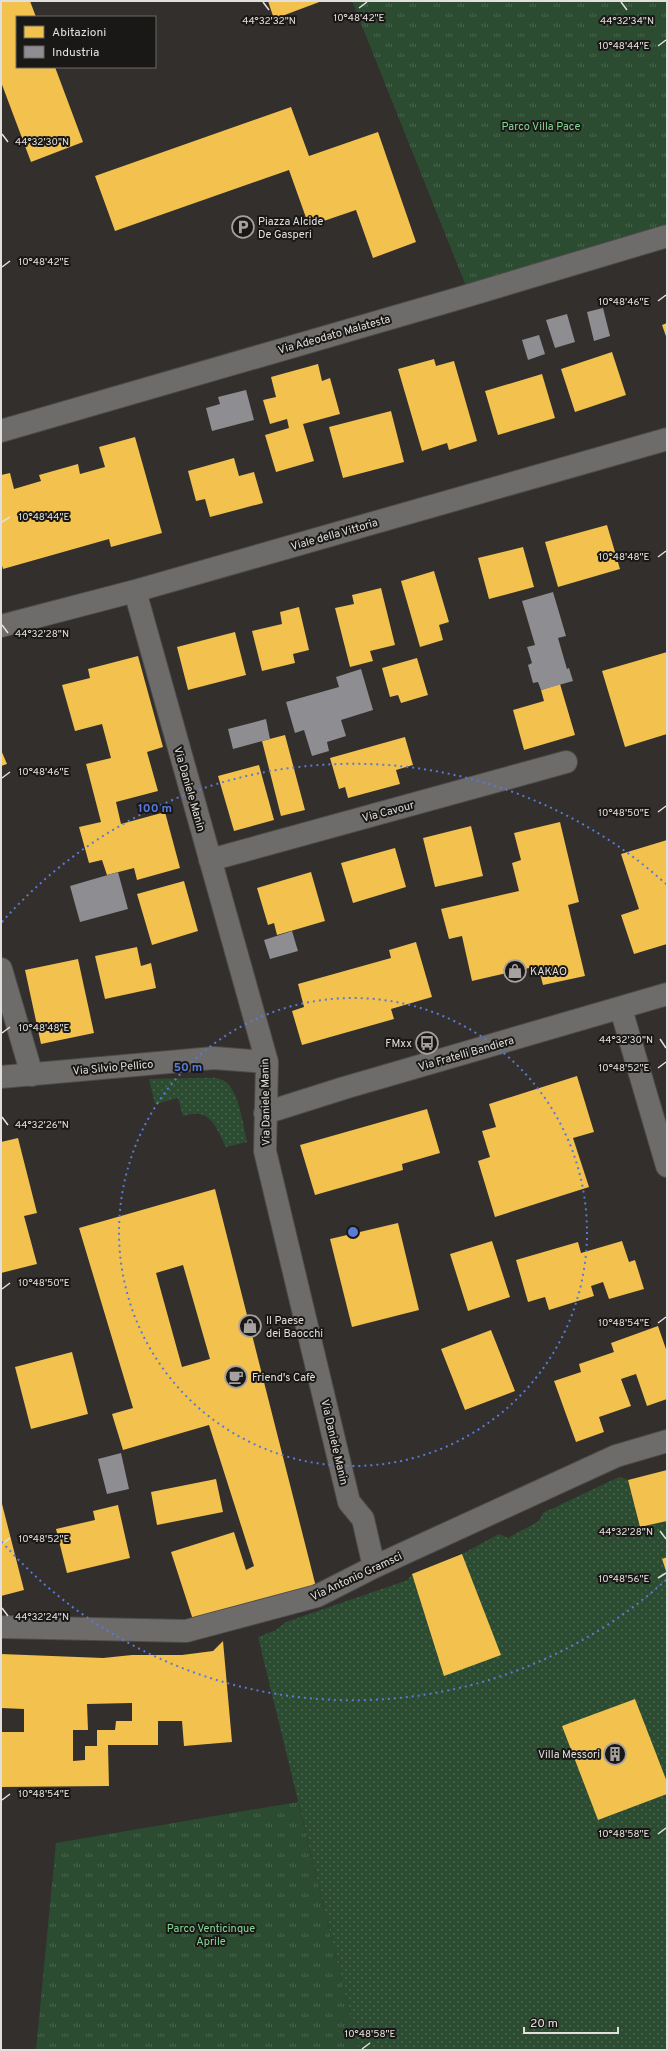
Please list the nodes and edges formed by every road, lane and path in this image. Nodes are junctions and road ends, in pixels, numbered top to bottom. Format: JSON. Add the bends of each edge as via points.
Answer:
{"nodes":[{"id":1,"x":667,"y":236,"type":"edge"},
{"id":2,"x":1,"y":431,"type":"edge"},
{"id":3,"x":667,"y":439,"type":"edge"},
{"id":4,"x":135,"y":591,"type":"junction"},
{"id":5,"x":1,"y":626,"type":"edge"},
{"id":6,"x":566,"y":762,"type":"dead end"},
{"id":7,"x":210,"y":860,"type":"junction"},
{"id":8,"x":1,"y":969,"type":"edge"},
{"id":9,"x":667,"y":994,"type":"edge"},
{"id":10,"x":620,"y":1008,"type":"junction"},
{"id":11,"x":267,"y":1062,"type":"junction"},
{"id":12,"x":32,"y":1075,"type":"junction"},
{"id":13,"x":1,"y":1077,"type":"edge"},
{"id":14,"x":264,"y":1113,"type":"junction"},
{"id":15,"x":667,"y":1166,"type":"edge"},
{"id":16,"x":667,"y":1441,"type":"edge"},
{"id":17,"x":374,"y":1567,"type":"junction"},
{"id":18,"x":1,"y":1627,"type":"edge"}],
"edges":[{"from":1,"to":2,"type":"street","name":"Via Adeodato Malatesta"},
{"from":3,"to":4,"type":"street","name":"Viale della Vittoria"},
{"from":4,"to":5,"type":"street","name":"Viale della Vittoria"},
{"from":4,"to":7,"type":"street","name":"Via Daniele Manin"},
{"from":6,"to":7,"type":"street","name":"Via Cavour"},
{"from":7,"to":11,"type":"street","name":"Via Daniele Manin"},
{"from":8,"to":12,"type":"street"},
{"from":9,"to":10,"type":"street","name":"Via Fratelli Bandiera"},
{"from":10,"to":14,"type":"street","name":"Via Fratelli Bandiera"},
{"from":10,"to":15,"type":"street"},
{"from":11,"to":12,"type":"street","name":"Via Silvio Pellico","via":[[214,1058]]},
{"from":11,"to":14,"type":"street","name":"Via Daniele Manin"},
{"from":12,"to":13,"type":"street","name":"Via Silvio Pellico"},
{"from":14,"to":17,"type":"street","name":"Via Daniele Manin","via":[[265,1151],[349,1502],[363,1519]]},
{"from":16,"to":17,"type":"street","name":"Via Antonio Gramsci","via":[[616,1456]]},
{"from":17,"to":18,"type":"street","name":"Via Antonio Gramsci","via":[[317,1596],[186,1631]]}]}
